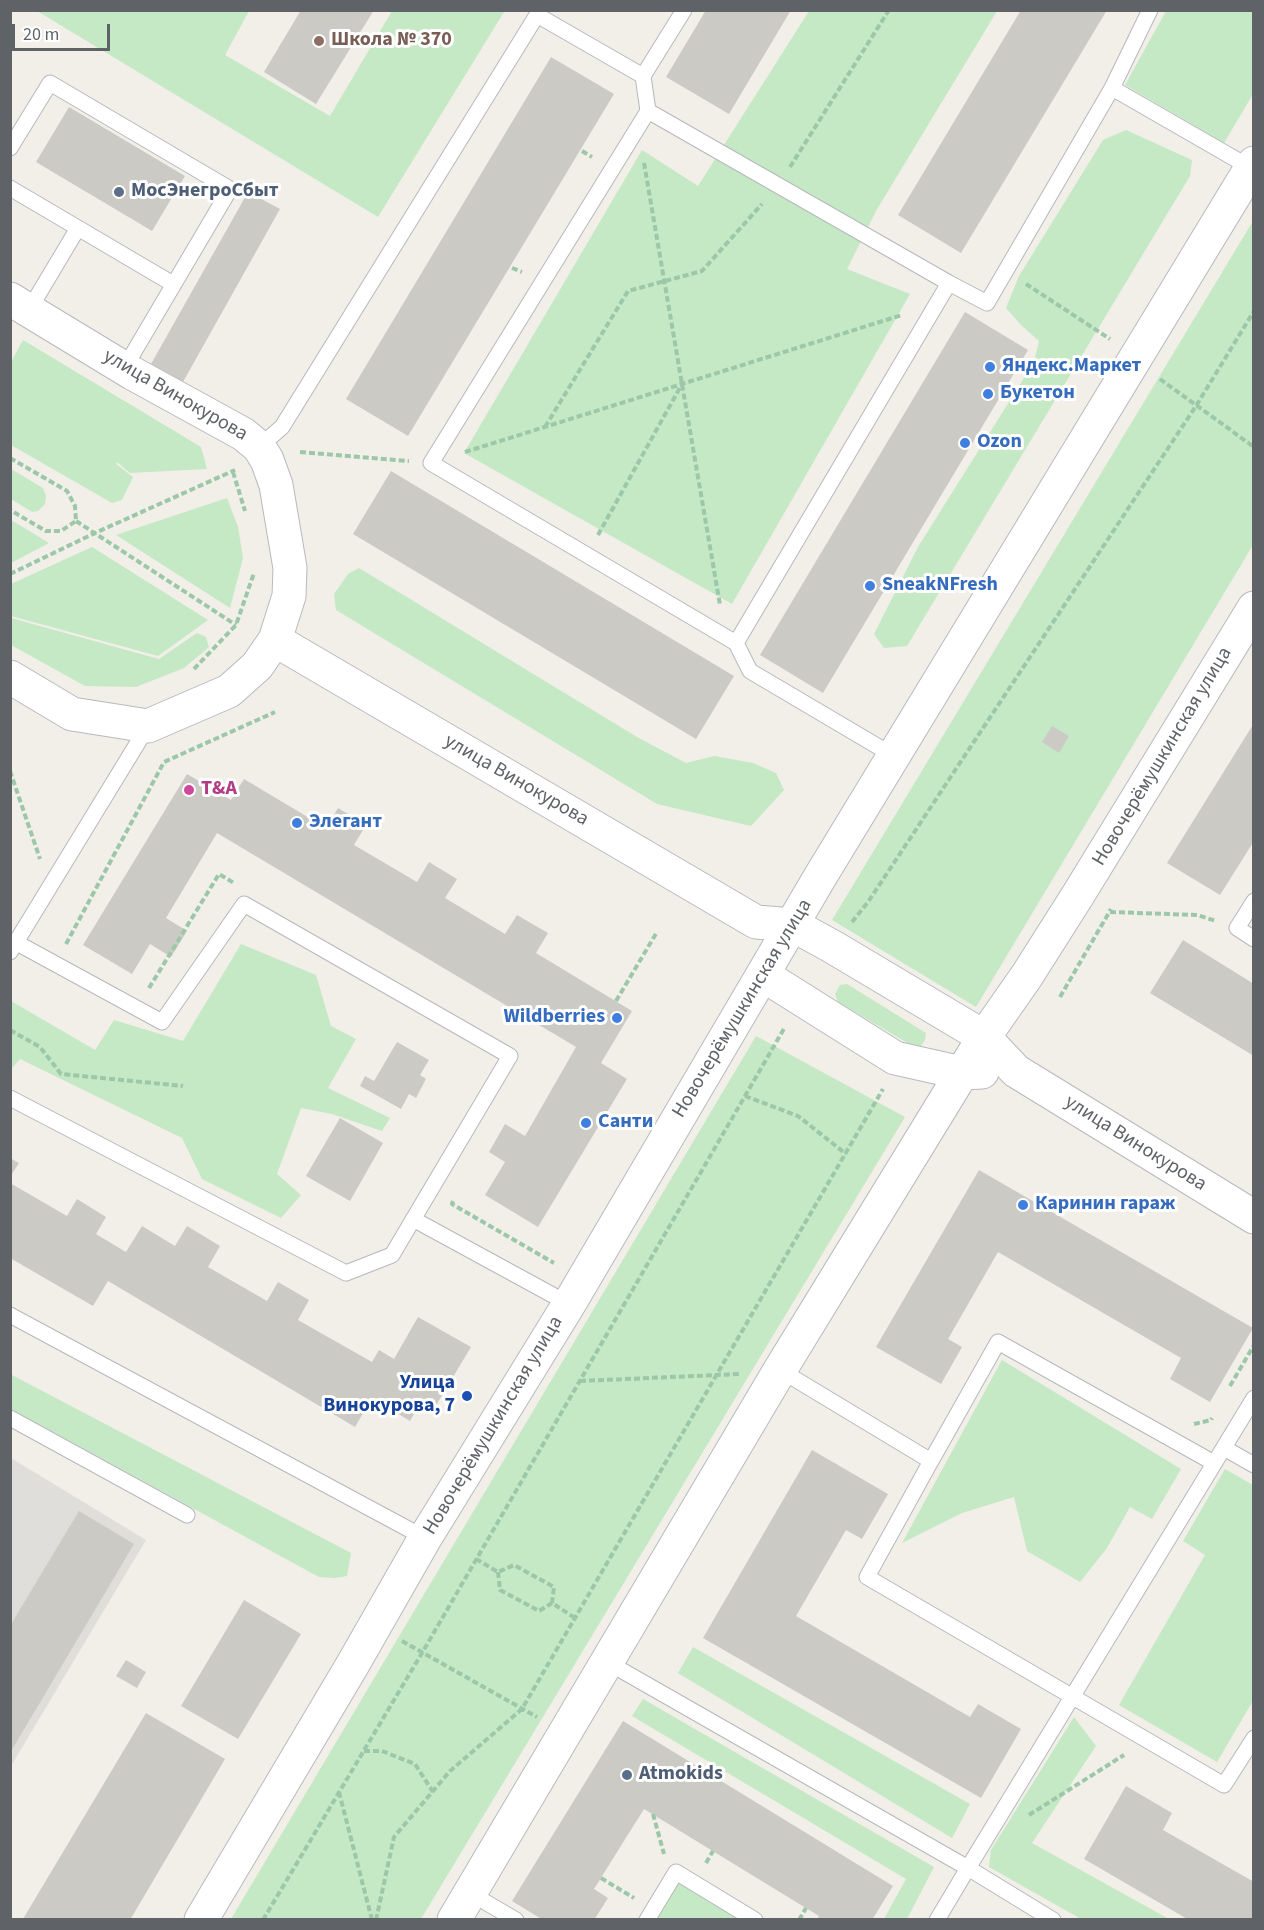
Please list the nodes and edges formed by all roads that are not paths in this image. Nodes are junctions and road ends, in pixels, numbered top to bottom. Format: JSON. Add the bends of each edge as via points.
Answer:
{"nodes":[{"id":1,"x":684,"y":10,"type":"edge"},
{"id":2,"x":1150,"y":10,"type":"edge"},
{"id":3,"x":643,"y":76,"type":"junction"},
{"id":4,"x":1112,"y":88,"type":"junction"},
{"id":5,"x":648,"y":111,"type":"junction"},
{"id":6,"x":10,"y":148,"type":"edge"},
{"id":7,"x":1252,"y":165,"type":"edge"},
{"id":8,"x":10,"y":188,"type":"edge"},
{"id":9,"x":78,"y":228,"type":"junction"},
{"id":10,"x":949,"y":283,"type":"junction"},
{"id":11,"x":173,"y":284,"type":"junction"},
{"id":12,"x":20,"y":304,"type":"edge"},
{"id":13,"x":125,"y":368,"type":"junction"},
{"id":14,"x":263,"y":454,"type":"junction"},
{"id":15,"x":1254,"y":608,"type":"edge"},
{"id":16,"x":275,"y":640,"type":"junction"},
{"id":17,"x":731,"y":640,"type":"junction"},
{"id":18,"x":10,"y":677,"type":"edge"},
{"id":19,"x":148,"y":726,"type":"junction"},
{"id":20,"x":894,"y":756,"type":"junction"},
{"id":21,"x":1254,"y":901,"type":"edge"},
{"id":22,"x":756,"y":922,"type":"junction"},
{"id":23,"x":793,"y":925,"type":"junction"},
{"id":24,"x":1254,"y":939,"type":"edge"},
{"id":25,"x":14,"y":948,"type":"edge"},
{"id":26,"x":764,"y":975,"type":"junction"},
{"id":27,"x":984,"y":1037,"type":"junction"},
{"id":28,"x":1016,"y":1071,"type":"junction"},
{"id":29,"x":962,"y":1073,"type":"junction"},
{"id":30,"x":10,"y":1098,"type":"edge"},
{"id":31,"x":1254,"y":1217,"type":"edge"},
{"id":32,"x":413,"y":1219,"type":"junction"},
{"id":33,"x":569,"y":1304,"type":"junction"},
{"id":34,"x":10,"y":1315,"type":"edge"},
{"id":35,"x":780,"y":1370,"type":"junction"},
{"id":36,"x":1254,"y":1398,"type":"edge"},
{"id":37,"x":10,"y":1418,"type":"edge"},
{"id":38,"x":1224,"y":1448,"type":"junction"},
{"id":39,"x":932,"y":1461,"type":"junction"},
{"id":40,"x":1214,"y":1463,"type":"junction"},
{"id":41,"x":1254,"y":1465,"type":"edge"},
{"id":42,"x":188,"y":1515,"type":"dead end"},
{"id":43,"x":425,"y":1538,"type":"junction"},
{"id":44,"x":607,"y":1662,"type":"junction"},
{"id":45,"x":1073,"y":1697,"type":"junction"},
{"id":46,"x":1254,"y":1738,"type":"edge"},
{"id":47,"x":968,"y":1868,"type":"junction"},
{"id":48,"x":462,"y":1906,"type":"edge"},
{"id":49,"x":650,"y":1915,"type":"edge"},
{"id":50,"x":201,"y":1920,"type":"edge"},
{"id":51,"x":516,"y":1920,"type":"edge"},
{"id":52,"x":755,"y":1920,"type":"edge"},
{"id":53,"x":937,"y":1920,"type":"edge"},
{"id":54,"x":1053,"y":1920,"type":"edge"}],
"edges":[{"from":1,"to":3,"type":"lane"},
{"from":2,"to":4,"type":"lane"},
{"from":3,"to":5,"type":"lane"},
{"from":3,"to":14,"type":"lane","via":[[537,15]]},
{"from":4,"to":7,"type":"lane"},
{"from":4,"to":10,"type":"lane","via":[[987,303]]},
{"from":5,"to":10,"type":"lane"},
{"from":5,"to":17,"type":"lane","via":[[431,464]]},
{"from":6,"to":11,"type":"lane","via":[[50,82],[230,189]]},
{"from":7,"to":20,"type":"street","name":"Новочерёмушкинская улица"},
{"from":8,"to":9,"type":"lane"},
{"from":9,"to":11,"type":"lane"},
{"from":9,"to":12,"type":"lane"},
{"from":10,"to":17,"type":"lane"},
{"from":11,"to":13,"type":"lane"},
{"from":12,"to":13,"type":"street","name":"улица Винокурова"},
{"from":13,"to":14,"type":"street","name":"улица Винокурова","via":[[243,434]]},
{"from":14,"to":16,"type":"street","via":[[276,485],[290,568],[289,596]]},
{"from":15,"to":27,"type":"street","name":"Новочерёмушкинская улица","via":[[1031,970]]},
{"from":16,"to":19,"type":"street","via":[[257,666],[229,691]]},
{"from":16,"to":22,"type":"street","name":"улица Винокурова"},
{"from":17,"to":20,"type":"lane","via":[[750,671]]},
{"from":18,"to":19,"type":"street","via":[[72,714]]},
{"from":19,"to":25,"type":"lane"},
{"from":20,"to":23,"type":"street","name":"Новочерёмушкинская улица"},
{"from":21,"to":24,"type":"lane","via":[[1237,928]]},
{"from":22,"to":23,"type":"street","name":"улица Винокурова"},
{"from":22,"to":26,"type":"street"},
{"from":23,"to":26,"type":"street","name":"Новочерёмушкинская улица"},
{"from":23,"to":27,"type":"street","name":"улица Винокурова"},
{"from":25,"to":32,"type":"lane","via":[[162,1022],[244,904],[510,1056]]},
{"from":26,"to":29,"type":"street","via":[[895,1058]]},
{"from":26,"to":33,"type":"street","name":"Новочерёмушкинская улица"},
{"from":27,"to":28,"type":"street","name":"улица Винокурова"},
{"from":27,"to":29,"type":"street","name":"Новочерёмушкинская улица"},
{"from":28,"to":29,"type":"street"},
{"from":28,"to":31,"type":"street","name":"улица Винокурова"},
{"from":29,"to":35,"type":"street","name":"Новочерёмушкинская улица"},
{"from":30,"to":32,"type":"lane","via":[[346,1273],[392,1255]]},
{"from":32,"to":33,"type":"lane"},
{"from":33,"to":43,"type":"street","name":"Новочерёмушкинская улица"},
{"from":34,"to":43,"type":"lane"},
{"from":35,"to":39,"type":"lane"},
{"from":35,"to":44,"type":"street","name":"Новочерёмушкинская улица"},
{"from":36,"to":38,"type":"lane"},
{"from":37,"to":42,"type":"lane"},
{"from":38,"to":40,"type":"lane"},
{"from":38,"to":41,"type":"lane"},
{"from":39,"to":40,"type":"lane","via":[[998,1342]]},
{"from":39,"to":45,"type":"lane","via":[[867,1576]]},
{"from":40,"to":45,"type":"lane"},
{"from":43,"to":50,"type":"street","name":"Новочерёмушкинская улица"},
{"from":44,"to":47,"type":"lane"},
{"from":44,"to":48,"type":"street","name":"Новочерёмушкинская улица"},
{"from":45,"to":46,"type":"lane","via":[[1224,1785]]},
{"from":45,"to":47,"type":"lane"},
{"from":47,"to":53,"type":"lane"},
{"from":47,"to":54,"type":"lane"},
{"from":48,"to":51,"type":"lane"},
{"from":49,"to":52,"type":"lane","via":[[676,1872]]}]}
